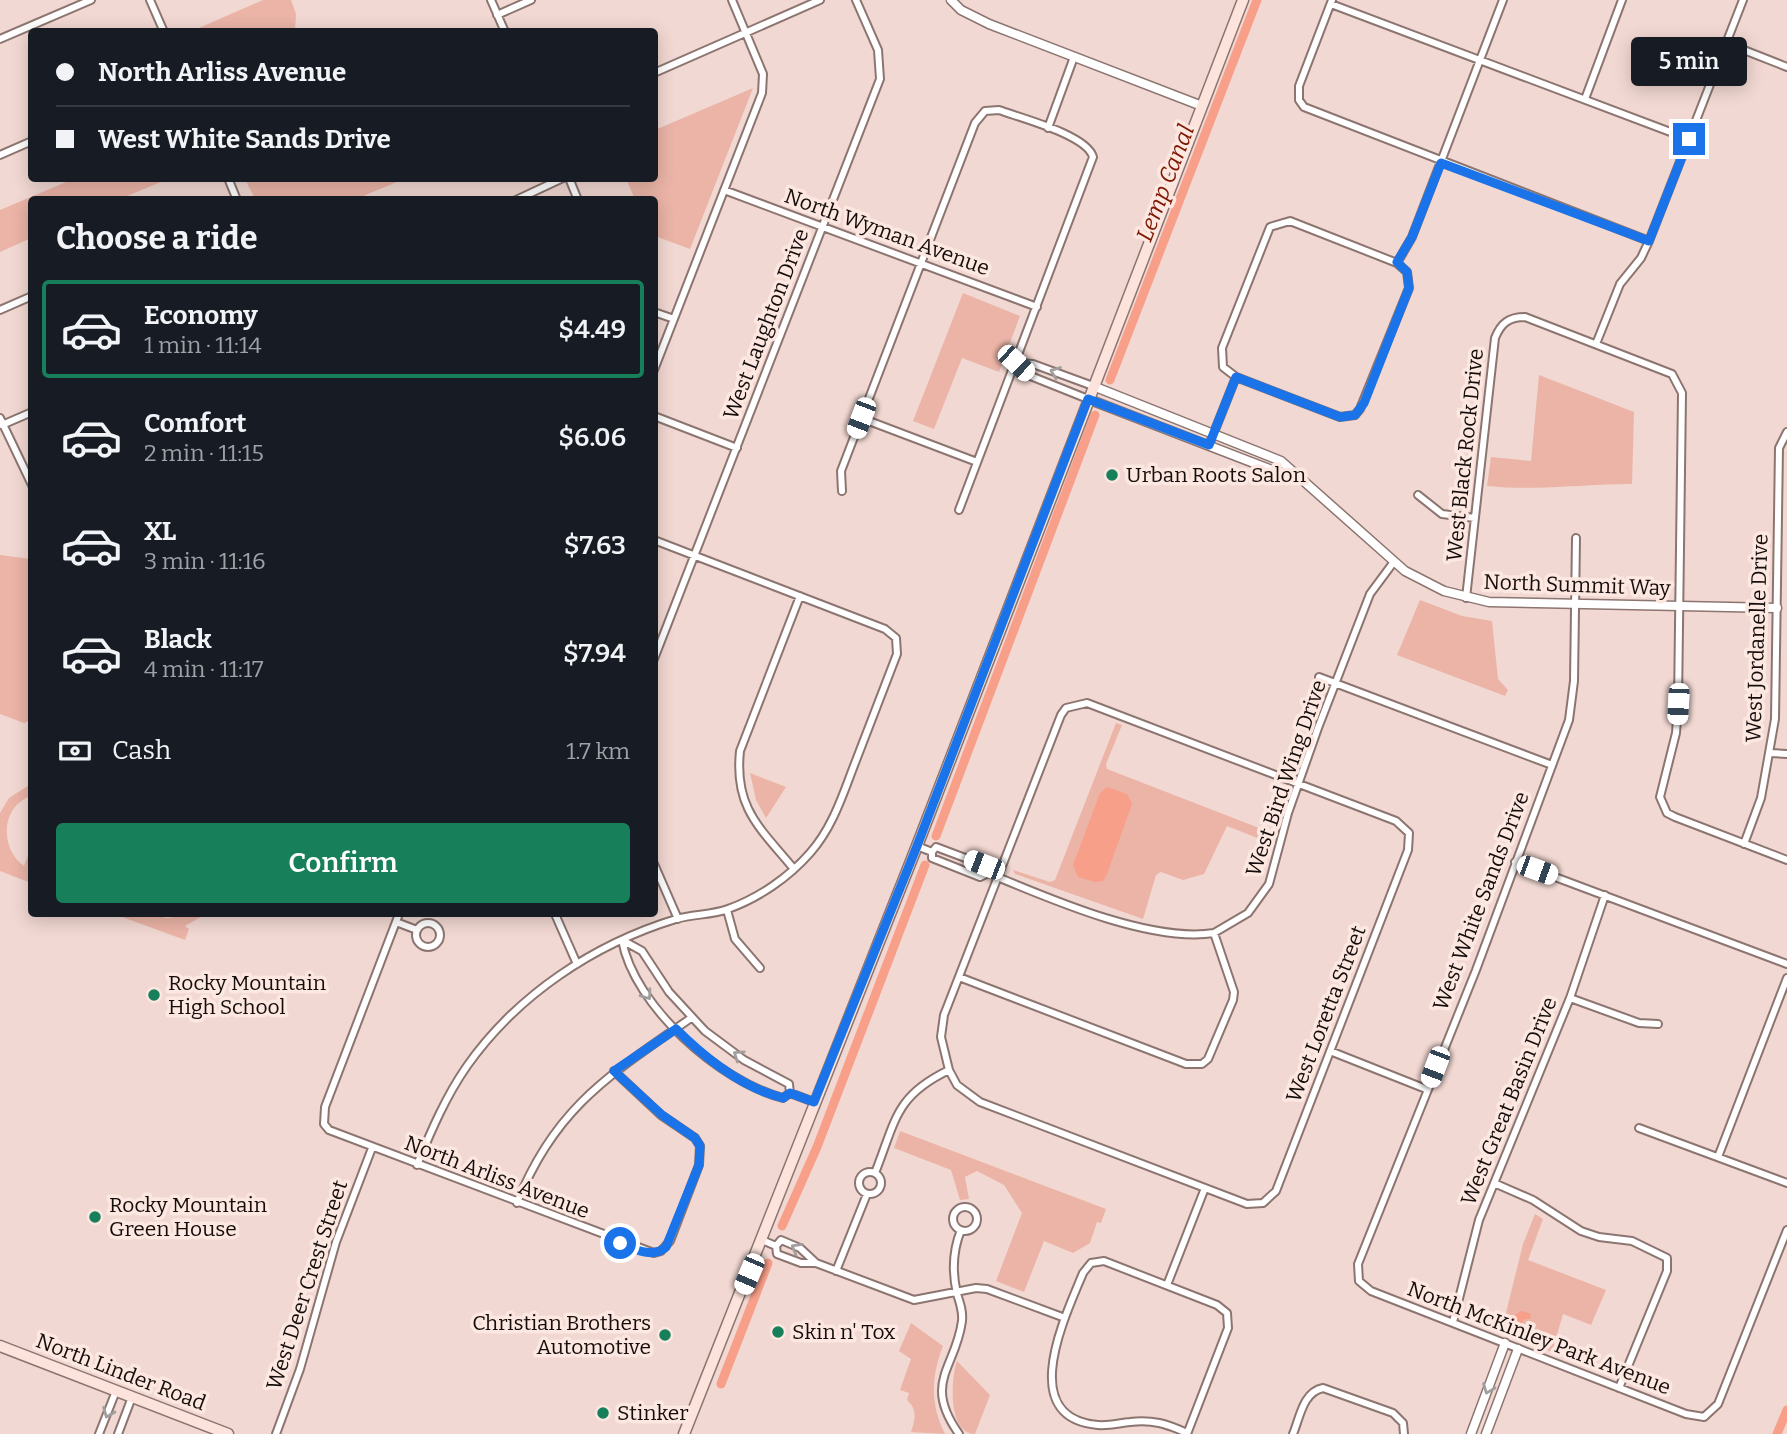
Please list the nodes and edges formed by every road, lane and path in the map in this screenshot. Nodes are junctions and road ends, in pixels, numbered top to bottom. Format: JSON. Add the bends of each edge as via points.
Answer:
{"nodes":[{"id":1,"x":91,"y":0,"type":"edge"},
{"id":2,"x":150,"y":0,"type":"edge"},
{"id":3,"x":491,"y":0,"type":"edge"},
{"id":4,"x":531,"y":0,"type":"edge"},
{"id":5,"x":732,"y":0,"type":"edge"},
{"id":6,"x":820,"y":0,"type":"edge"},
{"id":7,"x":856,"y":0,"type":"edge"},
{"id":8,"x":951,"y":0,"type":"edge"},
{"id":9,"x":1243,"y":0,"type":"edge"},
{"id":10,"x":1503,"y":0,"type":"edge"},
{"id":11,"x":1622,"y":0,"type":"edge"},
{"id":12,"x":1742,"y":0,"type":"edge"},
{"id":13,"x":1331,"y":2,"type":"edge"},
{"id":14,"x":497,"y":15,"type":"junction"},
{"id":15,"x":162,"y":28,"type":"edge"},
{"id":16,"x":503,"y":28,"type":"edge"},
{"id":17,"x":747,"y":33,"type":"junction"},
{"id":18,"x":0,"y":39,"type":"edge"},
{"id":19,"x":1726,"y":43,"type":"junction"},
{"id":20,"x":1074,"y":57,"type":"junction"},
{"id":21,"x":1480,"y":60,"type":"junction"},
{"id":22,"x":1787,"y":67,"type":"edge"},
{"id":23,"x":658,"y":71,"type":"edge"},
{"id":24,"x":1585,"y":99,"type":"junction"},
{"id":25,"x":1202,"y":106,"type":"junction"},
{"id":26,"x":1048,"y":128,"type":"junction"},
{"id":27,"x":1689,"y":139,"type":"junction"},
{"id":28,"x":28,"y":143,"type":"edge"},
{"id":29,"x":0,"y":155,"type":"edge"},
{"id":30,"x":1441,"y":163,"type":"junction"},
{"id":31,"x":554,"y":182,"type":"edge"},
{"id":32,"x":724,"y":190,"type":"junction"},
{"id":33,"x":525,"y":196,"type":"edge"},
{"id":34,"x":822,"y":228,"type":"junction"},
{"id":35,"x":1649,"y":241,"type":"junction"},
{"id":36,"x":1397,"y":262,"type":"junction"},
{"id":37,"x":920,"y":263,"type":"junction"},
{"id":38,"x":28,"y":298,"type":"edge"},
{"id":39,"x":1037,"y":307,"type":"junction"},
{"id":40,"x":0,"y":310,"type":"edge"},
{"id":41,"x":658,"y":313,"type":"edge"},
{"id":42,"x":674,"y":319,"type":"junction"},
{"id":43,"x":1596,"y":344,"type":"junction"},
{"id":44,"x":658,"y":360,"type":"edge"},
{"id":45,"x":1016,"y":363,"type":"junction"},
{"id":46,"x":1236,"y":377,"type":"junction"},
{"id":47,"x":1093,"y":386,"type":"junction"},
{"id":48,"x":1088,"y":399,"type":"junction"},
{"id":49,"x":28,"y":413,"type":"edge"},
{"id":50,"x":658,"y":418,"type":"edge"},
{"id":51,"x":861,"y":418,"type":"junction"},
{"id":52,"x":1,"y":423,"type":"edge"},
{"id":53,"x":1787,"y":432,"type":"edge"},
{"id":54,"x":1213,"y":434,"type":"junction"},
{"id":55,"x":1209,"y":445,"type":"junction"},
{"id":56,"x":737,"y":449,"type":"junction"},
{"id":57,"x":977,"y":462,"type":"junction"},
{"id":58,"x":1293,"y":473,"type":"junction"},
{"id":59,"x":28,"y":477,"type":"edge"},
{"id":60,"x":842,"y":491,"type":"dead end"},
{"id":61,"x":1418,"y":495,"type":"dead end"},
{"id":62,"x":959,"y":510,"type":"dead end"},
{"id":63,"x":1475,"y":519,"type":"junction"},
{"id":64,"x":1576,"y":538,"type":"dead end"},
{"id":65,"x":658,"y":541,"type":"edge"},
{"id":66,"x":695,"y":555,"type":"junction"},
{"id":67,"x":1393,"y":563,"type":"junction"},
{"id":68,"x":800,"y":596,"type":"junction"},
{"id":69,"x":1466,"y":598,"type":"junction"},
{"id":70,"x":1576,"y":605,"type":"junction"},
{"id":71,"x":1679,"y":606,"type":"junction"},
{"id":72,"x":1777,"y":608,"type":"junction"},
{"id":73,"x":658,"y":649,"type":"edge"},
{"id":74,"x":1319,"y":677,"type":"dead end"},
{"id":75,"x":1336,"y":684,"type":"junction"},
{"id":76,"x":1771,"y":753,"type":"junction"},
{"id":77,"x":1787,"y":754,"type":"edge"},
{"id":78,"x":1552,"y":765,"type":"junction"},
{"id":79,"x":1298,"y":783,"type":"junction"},
{"id":80,"x":1744,"y":844,"type":"junction"},
{"id":81,"x":917,"y":846,"type":"junction"},
{"id":82,"x":932,"y":852,"type":"junction"},
{"id":83,"x":1787,"y":860,"type":"edge"},
{"id":84,"x":1515,"y":862,"type":"junction"},
{"id":85,"x":794,"y":869,"type":"junction"},
{"id":86,"x":658,"y":873,"type":"edge"},
{"id":87,"x":988,"y":873,"type":"junction"},
{"id":88,"x":998,"y":877,"type":"junction"},
{"id":89,"x":1605,"y":895,"type":"junction"},
{"id":90,"x":727,"y":910,"type":"junction"},
{"id":91,"x":398,"y":917,"type":"edge"},
{"id":92,"x":556,"y":917,"type":"edge"},
{"id":93,"x":678,"y":919,"type":"junction"},
{"id":94,"x":396,"y":922,"type":"junction"},
{"id":95,"x":417,"y":930,"type":"dead end"},
{"id":96,"x":1214,"y":933,"type":"junction"},
{"id":97,"x":622,"y":940,"type":"junction"},
{"id":98,"x":577,"y":964,"type":"junction"},
{"id":99,"x":1787,"y":964,"type":"edge"},
{"id":100,"x":760,"y":968,"type":"dead end"},
{"id":101,"x":959,"y":977,"type":"junction"},
{"id":102,"x":1787,"y":978,"type":"edge"},
{"id":103,"x":1570,"y":998,"type":"junction"},
{"id":104,"x":691,"y":1018,"type":"junction"},
{"id":105,"x":1658,"y":1024,"type":"dead end"},
{"id":106,"x":676,"y":1029,"type":"junction"},
{"id":107,"x":1330,"y":1051,"type":"junction"},
{"id":108,"x":949,"y":1070,"type":"junction"},
{"id":109,"x":614,"y":1071,"type":"junction"},
{"id":110,"x":1426,"y":1089,"type":"junction"},
{"id":111,"x":790,"y":1093,"type":"junction"},
{"id":112,"x":814,"y":1102,"type":"junction"},
{"id":113,"x":1639,"y":1128,"type":"dead end"},
{"id":114,"x":372,"y":1148,"type":"junction"},
{"id":115,"x":1718,"y":1157,"type":"junction"},
{"id":116,"x":417,"y":1165,"type":"junction"},
{"id":117,"x":875,"y":1173,"type":"junction"},
{"id":118,"x":1494,"y":1183,"type":"junction"},
{"id":119,"x":1787,"y":1183,"type":"edge"},
{"id":120,"x":1205,"y":1188,"type":"junction"},
{"id":121,"x":867,"y":1194,"type":"junction"},
{"id":122,"x":517,"y":1203,"type":"junction"},
{"id":123,"x":961,"y":1230,"type":"dead end"},
{"id":124,"x":1787,"y":1230,"type":"edge"},
{"id":125,"x":762,"y":1240,"type":"junction"},
{"id":126,"x":776,"y":1246,"type":"junction"},
{"id":127,"x":816,"y":1263,"type":"junction"},
{"id":128,"x":836,"y":1271,"type":"junction"},
{"id":129,"x":1359,"y":1281,"type":"joint"},
{"id":130,"x":1167,"y":1285,"type":"junction"},
{"id":131,"x":957,"y":1293,"type":"junction"},
{"id":132,"x":1065,"y":1318,"type":"junction"},
{"id":133,"x":1453,"y":1322,"type":"junction"},
{"id":134,"x":1505,"y":1343,"type":"junction"},
{"id":135,"x":0,"y":1346,"type":"edge"},
{"id":136,"x":1518,"y":1349,"type":"junction"},
{"id":137,"x":1619,"y":1388,"type":"junction"},
{"id":138,"x":116,"y":1391,"type":"junction"},
{"id":139,"x":132,"y":1397,"type":"junction"},
{"id":140,"x":99,"y":1434,"type":"edge"},
{"id":141,"x":118,"y":1434,"type":"edge"},
{"id":142,"x":228,"y":1434,"type":"edge"},
{"id":143,"x":276,"y":1434,"type":"edge"},
{"id":144,"x":684,"y":1434,"type":"edge"},
{"id":145,"x":959,"y":1434,"type":"edge"},
{"id":146,"x":1187,"y":1434,"type":"edge"},
{"id":147,"x":1293,"y":1434,"type":"edge"},
{"id":148,"x":1404,"y":1434,"type":"edge"},
{"id":149,"x":1471,"y":1434,"type":"edge"},
{"id":150,"x":1486,"y":1434,"type":"edge"}],
"edges":[{"from":1,"to":18,"type":"street"},
{"from":2,"to":15,"type":"street"},
{"from":3,"to":14,"type":"street"},
{"from":4,"to":14,"type":"street"},
{"from":5,"to":17,"type":"street"},
{"from":6,"to":17,"type":"street"},
{"from":7,"to":34,"type":"street","name":"West Laughton Drive","via":[[878,50],[880,79]]},
{"from":8,"to":20,"type":"street","via":[[975,18]]},
{"from":9,"to":25,"type":"main road"},
{"from":10,"to":21,"type":"street"},
{"from":11,"to":24,"type":"street"},
{"from":12,"to":19,"type":"street"},
{"from":13,"to":21,"type":"street"},
{"from":13,"to":30,"type":"street","via":[[1299,86],[1299,100],[1311,111]]},
{"from":14,"to":16,"type":"street"},
{"from":17,"to":23,"type":"street"},
{"from":17,"to":32,"type":"street","via":[[763,74],[762,93]]},
{"from":19,"to":22,"type":"street"},
{"from":19,"to":27,"type":"street"},
{"from":20,"to":25,"type":"street"},
{"from":20,"to":26,"type":"street"},
{"from":21,"to":24,"type":"street"},
{"from":21,"to":30,"type":"street"},
{"from":24,"to":27,"type":"street"},
{"from":25,"to":47,"type":"main road"},
{"from":26,"to":37,"type":"street","via":[[999,110],[985,111],[975,123]]},
{"from":26,"to":39,"type":"street","via":[[1091,150],[1092,166]]},
{"from":27,"to":35,"type":"street"},
{"from":28,"to":29,"type":"street"},
{"from":30,"to":35,"type":"street"},
{"from":30,"to":36,"type":"street","via":[[1412,237]]},
{"from":31,"to":33,"type":"street"},
{"from":32,"to":34,"type":"street","name":"North Wyman Avenue"},
{"from":32,"to":42,"type":"street"},
{"from":34,"to":37,"type":"street","name":"North Wyman Avenue"},
{"from":34,"to":56,"type":"street","name":"West Laughton Drive"},
{"from":35,"to":43,"type":"street","via":[[1620,284]]},
{"from":36,"to":46,"type":"street","via":[[1407,272],[1409,288],[1364,403],[1355,415],[1340,417]]},
{"from":36,"to":46,"type":"street","via":[[1290,220],[1276,223],[1266,233],[1222,348],[1223,367]]},
{"from":37,"to":39,"type":"street","name":"North Wyman Avenue"},
{"from":37,"to":51,"type":"street"},
{"from":38,"to":40,"type":"street"},
{"from":39,"to":45,"type":"street"},
{"from":41,"to":42,"type":"street"},
{"from":42,"to":44,"type":"street"},
{"from":43,"to":63,"type":"street","name":"West Black Rock Drive","via":[[1525,317],[1507,320],[1495,338]]},
{"from":43,"to":71,"type":"street","via":[[1664,370],[1679,381]]},
{"from":47,"to":45,"type":"street","name":"North Summit Way","one_way":true,"via":[[1033,363]]},
{"from":45,"to":48,"type":"street","name":"North Summit Way","via":[[1028,375]]},
{"from":45,"to":57,"type":"street"},
{"from":46,"to":54,"type":"street"},
{"from":47,"to":48,"type":"main road"},
{"from":47,"to":54,"type":"street","name":"North Summit Way"},
{"from":48,"to":55,"type":"street","name":"North Summit Way"},
{"from":48,"to":81,"type":"main road"},
{"from":49,"to":52,"type":"street"},
{"from":50,"to":56,"type":"street"},
{"from":51,"to":57,"type":"street"},
{"from":51,"to":60,"type":"street","via":[[841,471]]},
{"from":52,"to":59,"type":"street"},
{"from":53,"to":72,"type":"street","name":"West Jordanelle Drive","via":[[1779,448]]},
{"from":54,"to":55,"type":"street"},
{"from":54,"to":58,"type":"street","name":"North Summit Way","via":[[1281,461]]},
{"from":55,"to":58,"type":"street","name":"North Summit Way","via":[[1277,472]]},
{"from":56,"to":66,"type":"street","name":"West Laughton Drive"},
{"from":57,"to":62,"type":"street"},
{"from":58,"to":67,"type":"street","name":"North Summit Way"},
{"from":61,"to":63,"type":"street","via":[[1442,514]]},
{"from":63,"to":69,"type":"street","name":"West Black Rock Drive"},
{"from":64,"to":70,"type":"street","name":"West White Sands Drive"},
{"from":65,"to":66,"type":"street"},
{"from":66,"to":68,"type":"street"},
{"from":66,"to":73,"type":"street","name":"West Laughton Drive"},
{"from":67,"to":69,"type":"street","name":"North Summit Way"},
{"from":67,"to":75,"type":"street","name":"West Bird Wing Drive","via":[[1370,594]]},
{"from":68,"to":85,"type":"street","via":[[740,751],[738,771],[748,811]]},
{"from":68,"to":85,"type":"street","via":[[885,629],[896,638],[897,654],[834,817]]},
{"from":69,"to":70,"type":"street","name":"North Summit Way"},
{"from":70,"to":71,"type":"street","name":"North Summit Way"},
{"from":70,"to":78,"type":"street","name":"West White Sands Drive","via":[[1573,700]]},
{"from":71,"to":72,"type":"street","name":"North Summit Way"},
{"from":71,"to":80,"type":"street","via":[[1676,733],[1661,805],[1675,817]]},
{"from":72,"to":76,"type":"street","name":"West Jordanelle Drive"},
{"from":74,"to":75,"type":"street"},
{"from":75,"to":78,"type":"street"},
{"from":75,"to":79,"type":"street","name":"West Bird Wing Drive"},
{"from":76,"to":77,"type":"street"},
{"from":76,"to":80,"type":"street","name":"West Jordanelle Drive"},
{"from":78,"to":84,"type":"street","name":"West White Sands Drive"},
{"from":79,"to":88,"type":"street","via":[[1087,703],[1073,705],[1061,715]]},
{"from":79,"to":96,"type":"street","name":"West Bird Wing Drive","via":[[1263,895],[1239,920]]},
{"from":79,"to":107,"type":"street","name":"West Loretta Street","via":[[1396,821],[1409,833],[1408,850]]},
{"from":80,"to":83,"type":"street"},
{"from":81,"to":82,"type":"street"},
{"from":81,"to":112,"type":"main road"},
{"from":82,"to":87,"type":"street","via":[[932,858],[980,877]]},
{"from":82,"to":87,"type":"street","via":[[936,847],[984,865]]},
{"from":84,"to":89,"type":"street"},
{"from":84,"to":110,"type":"street","name":"West White Sands Drive"},
{"from":85,"to":90,"type":"street"},
{"from":86,"to":93,"type":"street"},
{"from":87,"to":88,"type":"street"},
{"from":88,"to":96,"type":"street","via":[[1088,911],[1164,932]]},
{"from":88,"to":101,"type":"street"},
{"from":89,"to":99,"type":"street"},
{"from":89,"to":103,"type":"street","name":"West Great Basin Drive"},
{"from":90,"to":93,"type":"street"},
{"from":90,"to":100,"type":"street","via":[[735,939]]},
{"from":91,"to":94,"type":"street"},
{"from":92,"to":98,"type":"street"},
{"from":93,"to":97,"type":"street"},
{"from":94,"to":95,"type":"street"},
{"from":94,"to":114,"type":"street","name":"North Arliss Avenue","via":[[325,1107],[324,1124]]},
{"from":96,"to":101,"type":"street","via":[[1234,992],[1213,1053],[1202,1064],[1186,1064]]},
{"from":97,"to":98,"type":"street"},
{"from":97,"to":104,"type":"street","via":[[642,951]]},
{"from":97,"to":106,"type":"street","one_way":true,"via":[[625,961]]},
{"from":98,"to":116,"type":"street","via":[[533,995],[468,1065]]},
{"from":101,"to":108,"type":"street","via":[[940,1037]]},
{"from":102,"to":115,"type":"street"},
{"from":103,"to":105,"type":"street","via":[[1639,1023]]},
{"from":103,"to":118,"type":"street","name":"West Great Basin Drive"},
{"from":104,"to":106,"type":"street"},
{"from":111,"to":104,"type":"street","one_way":true,"via":[[789,1084],[744,1060]]},
{"from":106,"to":109,"type":"street"},
{"from":106,"to":111,"type":"street","via":[[706,1057],[738,1077],[769,1094],[783,1098]]},
{"from":107,"to":110,"type":"street"},
{"from":107,"to":120,"type":"street","name":"West Loretta Street","via":[[1276,1191],[1263,1203],[1247,1204]]},
{"from":108,"to":117,"type":"street","via":[[921,1083],[904,1101]]},
{"from":108,"to":120,"type":"street","via":[[957,1085],[980,1102]]},
{"from":109,"to":122,"type":"street","via":[[556,1130]]},
{"from":109,"to":122,"type":"street","name":"North Arliss Avenue","via":[[700,1146],[699,1165],[670,1241],[661,1251],[646,1253]]},
{"from":110,"to":129,"type":"street","name":"West White Sands Drive","via":[[1358,1264]]},
{"from":111,"to":112,"type":"street"},
{"from":112,"to":125,"type":"main road"},
{"from":113,"to":115,"type":"street"},
{"from":114,"to":116,"type":"street","name":"North Arliss Avenue"},
{"from":114,"to":143,"type":"street","name":"West Deer Crest Street","via":[[336,1242],[300,1369]]},
{"from":115,"to":119,"type":"street"},
{"from":116,"to":122,"type":"street","name":"North Arliss Avenue"},
{"from":117,"to":121,"type":"street","via":[[881,1178],[880,1189]]},
{"from":117,"to":121,"type":"street","via":[[868,1172],[860,1179]]},
{"from":118,"to":133,"type":"street","name":"West Great Basin Drive","via":[[1479,1220]]},
{"from":118,"to":137,"type":"street","via":[[1533,1200],[1581,1231],[1632,1241],[1667,1258],[1667,1272]]},
{"from":120,"to":130,"type":"street"},
{"from":121,"to":128,"type":"street"},
{"from":123,"to":131,"type":"street","via":[[953,1258]]},
{"from":124,"to":137,"type":"street","name":"North McKinley Park Avenue","via":[[1718,1404],[1709,1415],[1696,1418]]},
{"from":125,"to":126,"type":"street"},
{"from":125,"to":144,"type":"main road"},
{"from":126,"to":127,"type":"street","via":[[777,1254]]},
{"from":127,"to":126,"type":"street","one_way":true,"via":[[800,1248],[781,1240]]},
{"from":127,"to":128,"type":"street"},
{"from":128,"to":131,"type":"street","via":[[914,1300]]},
{"from":129,"to":133,"type":"street","name":"North McKinley Park Avenue","via":[[1371,1291]]},
{"from":130,"to":132,"type":"street","via":[[1104,1261],[1091,1263]]},
{"from":130,"to":146,"type":"street","via":[[1227,1313],[1228,1328]]},
{"from":131,"to":132,"type":"street","via":[[987,1289]]},
{"from":131,"to":145,"type":"street","via":[[962,1324],[946,1365],[943,1404]]},
{"from":132,"to":146,"type":"street","via":[[1053,1355],[1052,1384],[1066,1412],[1083,1422],[1107,1426],[1148,1420]]},
{"from":133,"to":134,"type":"street","name":"North McKinley Park Avenue"},
{"from":134,"to":136,"type":"street","name":"North McKinley Park Avenue"},
{"from":134,"to":149,"type":"street","one_way":true},
{"from":135,"to":138,"type":"main road","name":"North Linder Road"},
{"from":136,"to":137,"type":"street","name":"North McKinley Park Avenue"},
{"from":136,"to":150,"type":"street"},
{"from":138,"to":139,"type":"main road","name":"North Linder Road"},
{"from":138,"to":140,"type":"street","one_way":true},
{"from":139,"to":141,"type":"street"},
{"from":139,"to":142,"type":"main road","name":"North Linder Road"},
{"from":147,"to":148,"type":"street","via":[[1306,1399],[1323,1388],[1393,1413],[1403,1423]]}]}
